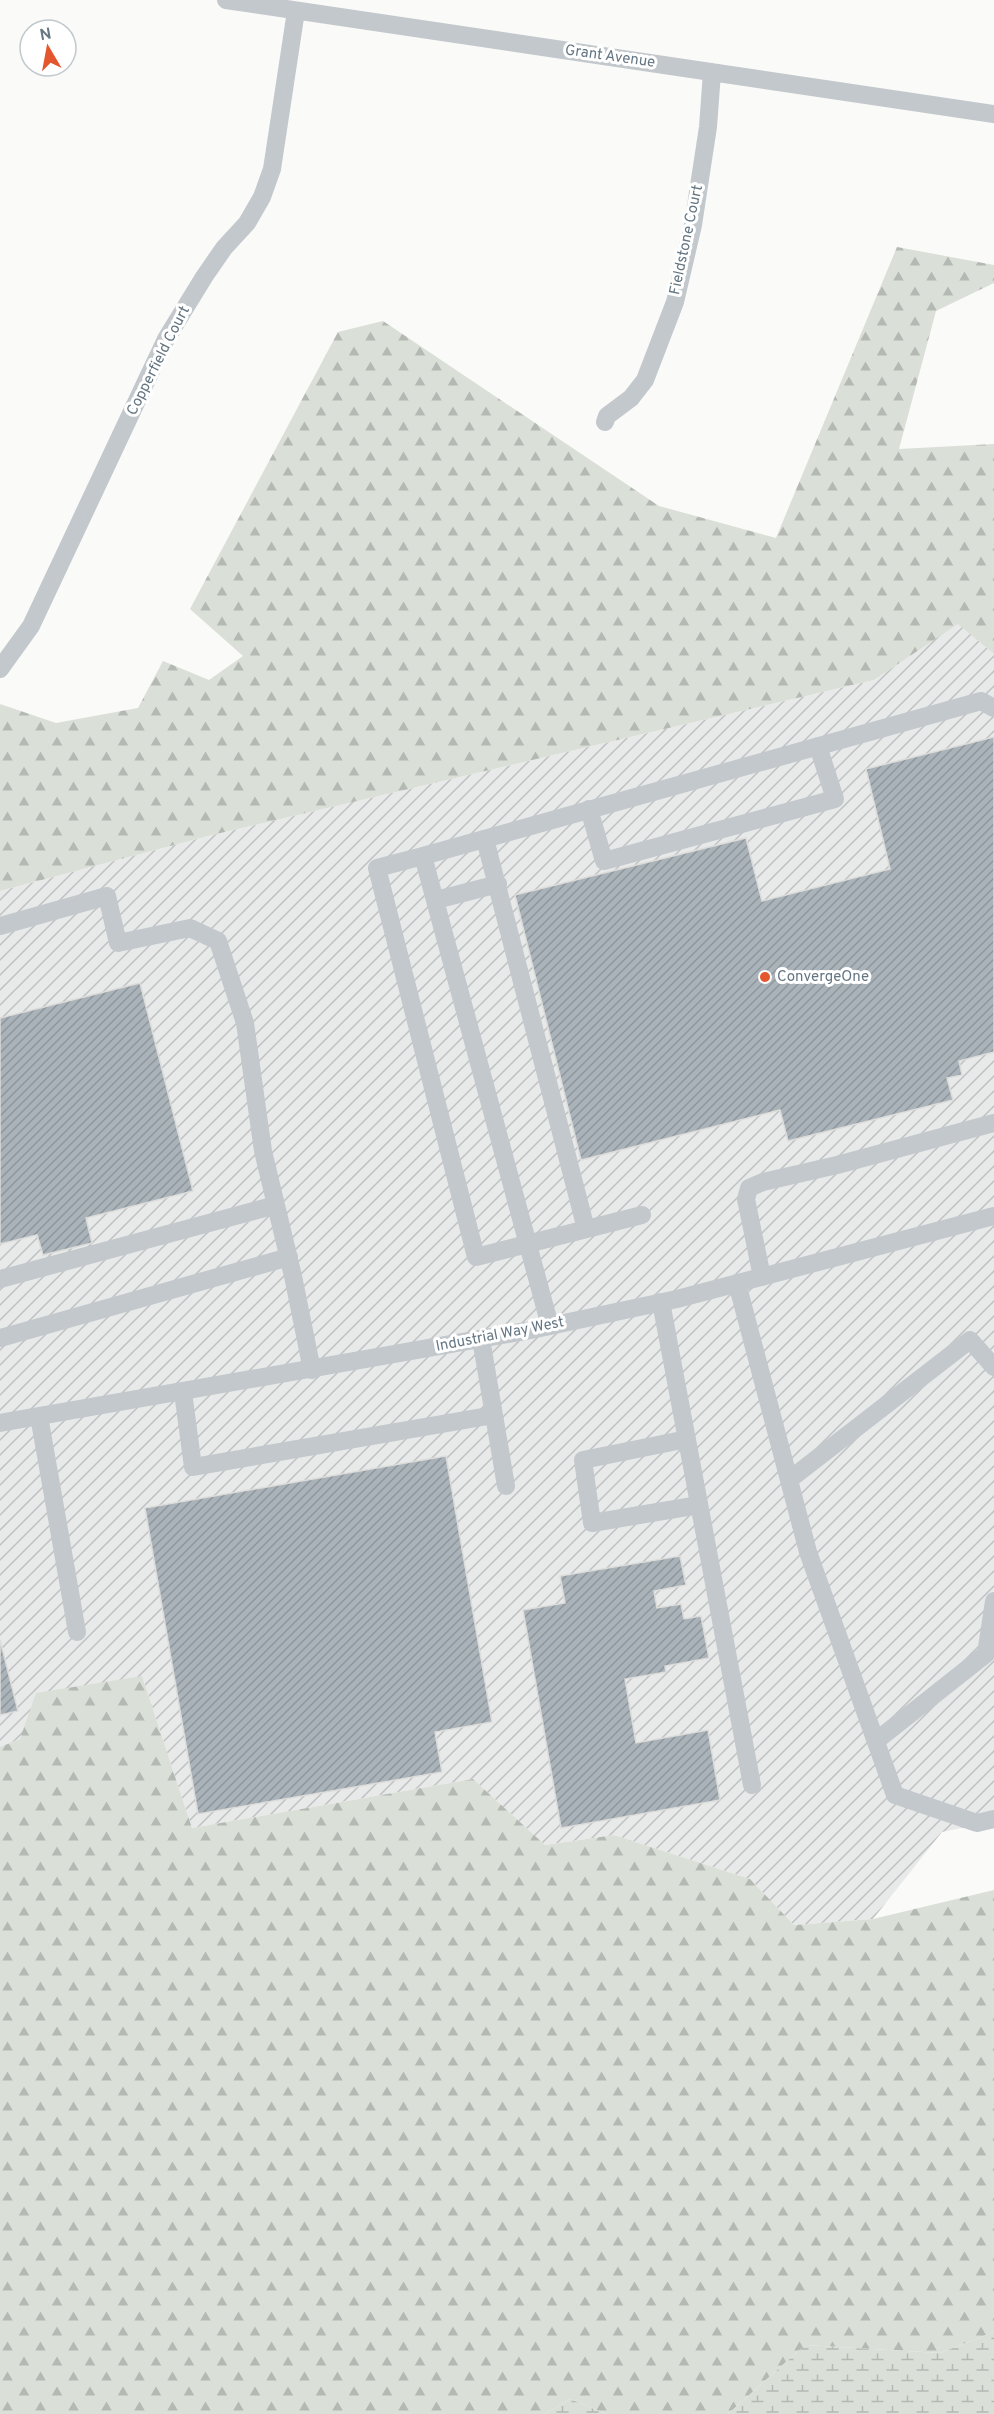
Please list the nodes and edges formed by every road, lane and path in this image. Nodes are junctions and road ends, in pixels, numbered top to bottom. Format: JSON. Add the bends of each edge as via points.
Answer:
{"nodes":[{"id":1,"x":226,"y":0,"type":"edge"},
{"id":2,"x":296,"y":11,"type":"junction"},
{"id":3,"x":712,"y":72,"type":"junction"},
{"id":4,"x":994,"y":114,"type":"edge"},
{"id":5,"x":605,"y":422,"type":"dead end"},
{"id":6,"x":0,"y":669,"type":"edge"},
{"id":7,"x":994,"y":708,"type":"edge"},
{"id":8,"x":818,"y":746,"type":"junction"},
{"id":9,"x":589,"y":809,"type":"junction"},
{"id":10,"x":485,"y":838,"type":"junction"},
{"id":11,"x":423,"y":856,"type":"junction"},
{"id":12,"x":498,"y":884,"type":"junction"},
{"id":13,"x":436,"y":900,"type":"junction"},
{"id":14,"x":0,"y":926,"type":"edge"},
{"id":15,"x":994,"y":1123,"type":"edge"},
{"id":16,"x":276,"y":1205,"type":"junction"},
{"id":17,"x":642,"y":1215,"type":"dead end"},
{"id":18,"x":994,"y":1216,"type":"edge"},
{"id":19,"x":586,"y":1229,"type":"junction"},
{"id":20,"x":529,"y":1244,"type":"junction"},
{"id":21,"x":289,"y":1257,"type":"junction"},
{"id":22,"x":762,"y":1277,"type":"junction"},
{"id":23,"x":0,"y":1280,"type":"edge"},
{"id":24,"x":737,"y":1283,"type":"junction"},
{"id":25,"x":661,"y":1302,"type":"junction"},
{"id":26,"x":550,"y":1326,"type":"junction"},
{"id":27,"x":0,"y":1338,"type":"edge"},
{"id":28,"x":481,"y":1339,"type":"junction"},
{"id":29,"x":994,"y":1367,"type":"edge"},
{"id":30,"x":312,"y":1370,"type":"junction"},
{"id":31,"x":183,"y":1392,"type":"junction"},
{"id":32,"x":494,"y":1415,"type":"junction"},
{"id":33,"x":39,"y":1416,"type":"junction"},
{"id":34,"x":0,"y":1423,"type":"edge"},
{"id":35,"x":687,"y":1439,"type":"junction"},
{"id":36,"x":789,"y":1480,"type":"junction"},
{"id":37,"x":506,"y":1486,"type":"dead end"},
{"id":38,"x":699,"y":1505,"type":"junction"},
{"id":39,"x":994,"y":1600,"type":"edge"},
{"id":40,"x":77,"y":1632,"type":"dead end"},
{"id":41,"x":876,"y":1741,"type":"junction"},
{"id":42,"x":752,"y":1785,"type":"dead end"},
{"id":43,"x":994,"y":1819,"type":"edge"}],
"edges":[{"from":1,"to":2,"type":"street","name":"Grant Avenue"},
{"from":2,"to":3,"type":"street","name":"Grant Avenue"},
{"from":2,"to":6,"type":"street","name":"Copperfield Court","via":[[272,169],[262,197],[247,223],[204,277],[166,339],[31,626]]},
{"from":3,"to":4,"type":"street","name":"Grant Avenue"},
{"from":3,"to":5,"type":"street","name":"Fieldstone Court","via":[[693,225],[675,302],[645,380]]},
{"from":7,"to":8,"type":"street","via":[[981,701]]},
{"from":8,"to":9,"type":"street"},
{"from":8,"to":9,"type":"street","via":[[835,799],[604,861]]},
{"from":9,"to":10,"type":"street"},
{"from":10,"to":11,"type":"street"},
{"from":10,"to":12,"type":"street"},
{"from":11,"to":13,"type":"street"},
{"from":11,"to":20,"type":"street","via":[[377,868],[476,1257]]},
{"from":12,"to":13,"type":"street"},
{"from":12,"to":19,"type":"street"},
{"from":13,"to":20,"type":"street"},
{"from":14,"to":16,"type":"street","via":[[107,896],[118,943],[190,928],[218,941],[245,1023],[263,1151]]},
{"from":15,"to":22,"type":"street","via":[[748,1188],[746,1199]]},
{"from":16,"to":21,"type":"street"},
{"from":16,"to":23,"type":"street"},
{"from":17,"to":19,"type":"street"},
{"from":18,"to":22,"type":"street","name":"Industrial Way West"},
{"from":19,"to":20,"type":"street"},
{"from":20,"to":26,"type":"street"},
{"from":21,"to":27,"type":"street"},
{"from":21,"to":30,"type":"street"},
{"from":22,"to":24,"type":"street","name":"Industrial Way West"},
{"from":24,"to":25,"type":"street","name":"Industrial Way West"},
{"from":24,"to":36,"type":"street"},
{"from":25,"to":26,"type":"street","name":"Industrial Way West"},
{"from":25,"to":35,"type":"street"},
{"from":26,"to":28,"type":"street","name":"Industrial Way West"},
{"from":28,"to":30,"type":"street","name":"Industrial Way West"},
{"from":28,"to":32,"type":"street"},
{"from":29,"to":36,"type":"street","via":[[970,1340]]},
{"from":30,"to":31,"type":"street","name":"Industrial Way West"},
{"from":31,"to":32,"type":"street","via":[[193,1467]]},
{"from":31,"to":33,"type":"street","name":"Industrial Way West"},
{"from":32,"to":37,"type":"street"},
{"from":33,"to":34,"type":"street","name":"Industrial Way West"},
{"from":33,"to":40,"type":"street"},
{"from":35,"to":38,"type":"street"},
{"from":35,"to":38,"type":"street","via":[[583,1460],[592,1523]]},
{"from":36,"to":41,"type":"street","via":[[808,1552]]},
{"from":38,"to":42,"type":"street"},
{"from":39,"to":41,"type":"street","via":[[986,1654]]},
{"from":41,"to":43,"type":"street","via":[[896,1795],[977,1823]]}]}
